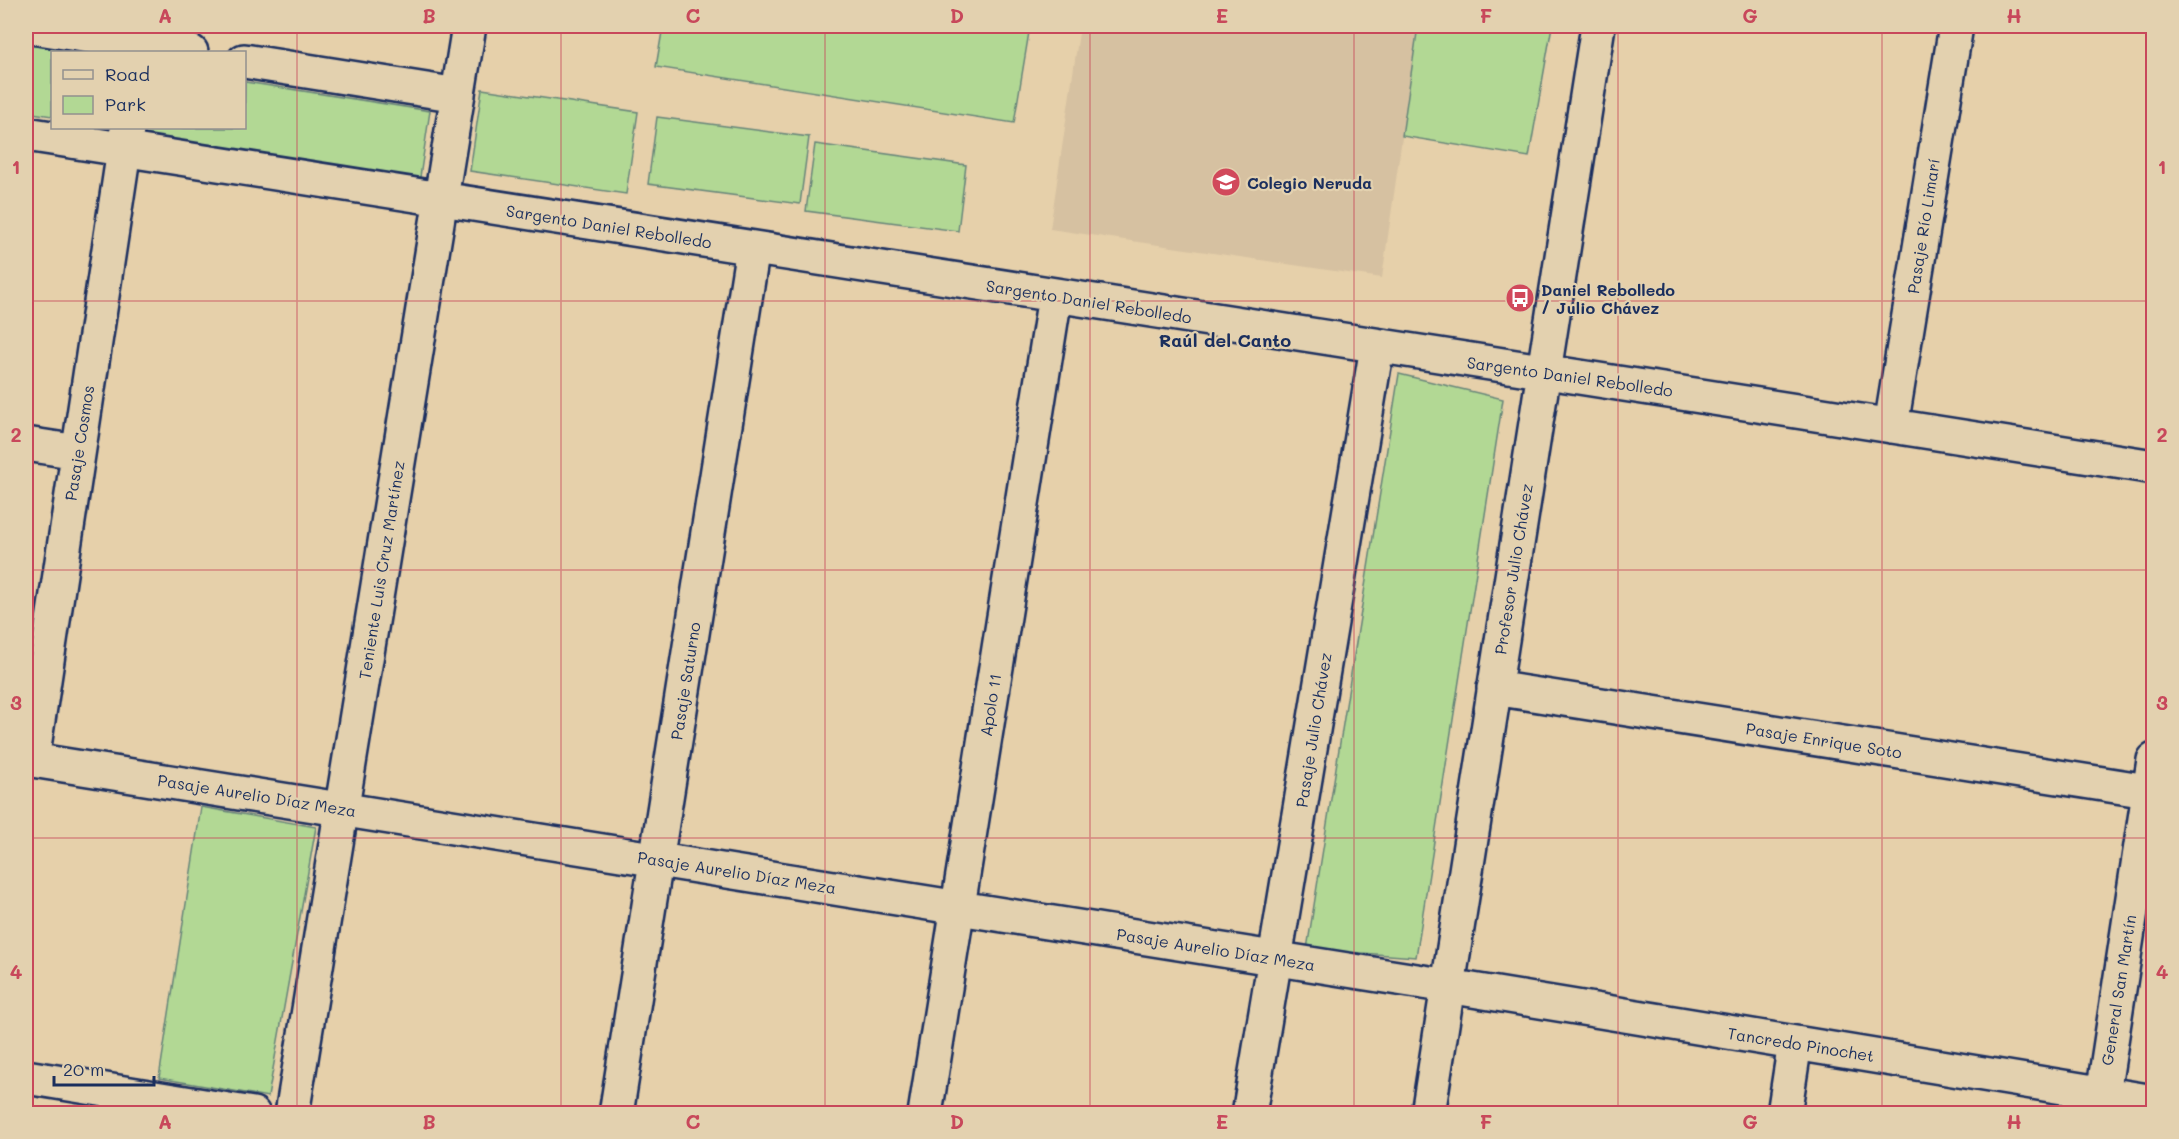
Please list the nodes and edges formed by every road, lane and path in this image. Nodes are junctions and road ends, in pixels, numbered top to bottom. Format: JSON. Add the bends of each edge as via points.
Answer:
{"nodes":[{"id":1,"x":26,"y":26,"type":"edge"},
{"id":2,"x":469,"y":26,"type":"edge"},
{"id":3,"x":1598,"y":26,"type":"edge"},
{"id":4,"x":1956,"y":26,"type":"edge"},
{"id":5,"x":139,"y":48,"type":"edge"},
{"id":6,"x":178,"y":51,"type":"edge"},
{"id":7,"x":246,"y":61,"type":"edge"},
{"id":8,"x":458,"y":95,"type":"junction"},
{"id":9,"x":26,"y":134,"type":"edge"},
{"id":10,"x":125,"y":139,"type":"edge"},
{"id":11,"x":442,"y":200,"type":"junction"},
{"id":12,"x":753,"y":248,"type":"junction"},
{"id":13,"x":1055,"y":296,"type":"junction"},
{"id":14,"x":1377,"y":347,"type":"junction"},
{"id":15,"x":1544,"y":373,"type":"junction"},
{"id":16,"x":1891,"y":426,"type":"junction"},
{"id":17,"x":26,"y":444,"type":"edge"},
{"id":18,"x":78,"y":452,"type":"junction"},
{"id":19,"x":2154,"y":467,"type":"edge"},
{"id":20,"x":1494,"y":688,"type":"junction"},
{"id":21,"x":28,"y":759,"type":"edge"},
{"id":22,"x":2152,"y":781,"type":"edge"},
{"id":23,"x":342,"y":809,"type":"junction"},
{"id":24,"x":657,"y":860,"type":"junction"},
{"id":25,"x":958,"y":908,"type":"junction"},
{"id":26,"x":1275,"y":958,"type":"junction"},
{"id":27,"x":1448,"y":986,"type":"junction"},
{"id":28,"x":1795,"y":1043,"type":"junction"},
{"id":29,"x":26,"y":1077,"type":"edge"},
{"id":30,"x":2154,"y":1102,"type":"edge"},
{"id":31,"x":2101,"y":1103,"type":"edge"},
{"id":32,"x":253,"y":1113,"type":"edge"},
{"id":33,"x":292,"y":1113,"type":"edge"},
{"id":34,"x":616,"y":1113,"type":"edge"},
{"id":35,"x":925,"y":1113,"type":"edge"},
{"id":36,"x":1249,"y":1113,"type":"edge"},
{"id":37,"x":1428,"y":1113,"type":"edge"},
{"id":38,"x":1784,"y":1113,"type":"edge"}],
"edges":[{"from":1,"to":5,"type":"street"},
{"from":2,"to":8,"type":"street","name":"Teniente Luis Cruz Martínez"},
{"from":3,"to":15,"type":"street","name":"Profesor Julio Chávez"},
{"from":4,"to":16,"type":"street","name":"Pasaje Río Limarí"},
{"from":5,"to":6,"type":"street"},
{"from":7,"to":8,"type":"street"},
{"from":8,"to":11,"type":"street","name":"Teniente Luis Cruz Martínez"},
{"from":9,"to":10,"type":"street","name":"Sargento Daniel Rebolledo"},
{"from":10,"to":11,"type":"street","name":"Sargento Daniel Rebolledo"},
{"from":10,"to":18,"type":"street","name":"Pasaje Cosmos"},
{"from":11,"to":12,"type":"street","name":"Sargento Daniel Rebolledo"},
{"from":11,"to":23,"type":"street","name":"Teniente Luis Cruz Martínez"},
{"from":12,"to":13,"type":"street","name":"Sargento Daniel Rebolledo"},
{"from":12,"to":24,"type":"street","name":"Pasaje Saturno"},
{"from":13,"to":14,"type":"street","name":"Sargento Daniel Rebolledo"},
{"from":13,"to":25,"type":"street","name":"Apolo 11"},
{"from":14,"to":15,"type":"street","name":"Sargento Daniel Rebolledo"},
{"from":14,"to":26,"type":"street","name":"Pasaje Julio Chávez"},
{"from":15,"to":16,"type":"street","name":"Sargento Daniel Rebolledo"},
{"from":15,"to":20,"type":"street","name":"Profesor Julio Chávez"},
{"from":16,"to":19,"type":"street","name":"Sargento Daniel Rebolledo"},
{"from":17,"to":18,"type":"street"},
{"from":18,"to":21,"type":"street","name":"Pasaje Cosmos"},
{"from":20,"to":22,"type":"street","name":"Pasaje Enrique Soto"},
{"from":20,"to":27,"type":"street","name":"Profesor Julio Chávez"},
{"from":21,"to":23,"type":"street","name":"Pasaje Aurelio Díaz Meza"},
{"from":22,"to":31,"type":"street","name":"General San Martín"},
{"from":23,"to":24,"type":"street","name":"Pasaje Aurelio Díaz Meza"},
{"from":23,"to":33,"type":"street","name":"Teniente Luis Cruz Martínez"},
{"from":24,"to":25,"type":"street","name":"Pasaje Aurelio Díaz Meza"},
{"from":24,"to":34,"type":"street","name":"Pasaje Saturno"},
{"from":25,"to":26,"type":"street","name":"Pasaje Aurelio Díaz Meza"},
{"from":25,"to":35,"type":"street","name":"Apolo 11"},
{"from":26,"to":27,"type":"street","name":"Pasaje Aurelio Díaz Meza"},
{"from":26,"to":36,"type":"street","name":"Pasaje Julio Chávez"},
{"from":27,"to":28,"type":"street","name":"Tancredo Pinochet"},
{"from":27,"to":37,"type":"street","name":"Profesor Julio Chávez"},
{"from":28,"to":31,"type":"street","name":"Tancredo Pinochet"},
{"from":28,"to":38,"type":"street"},
{"from":29,"to":32,"type":"street"},
{"from":30,"to":31,"type":"street","name":"Tancredo Pinochet"}]}
